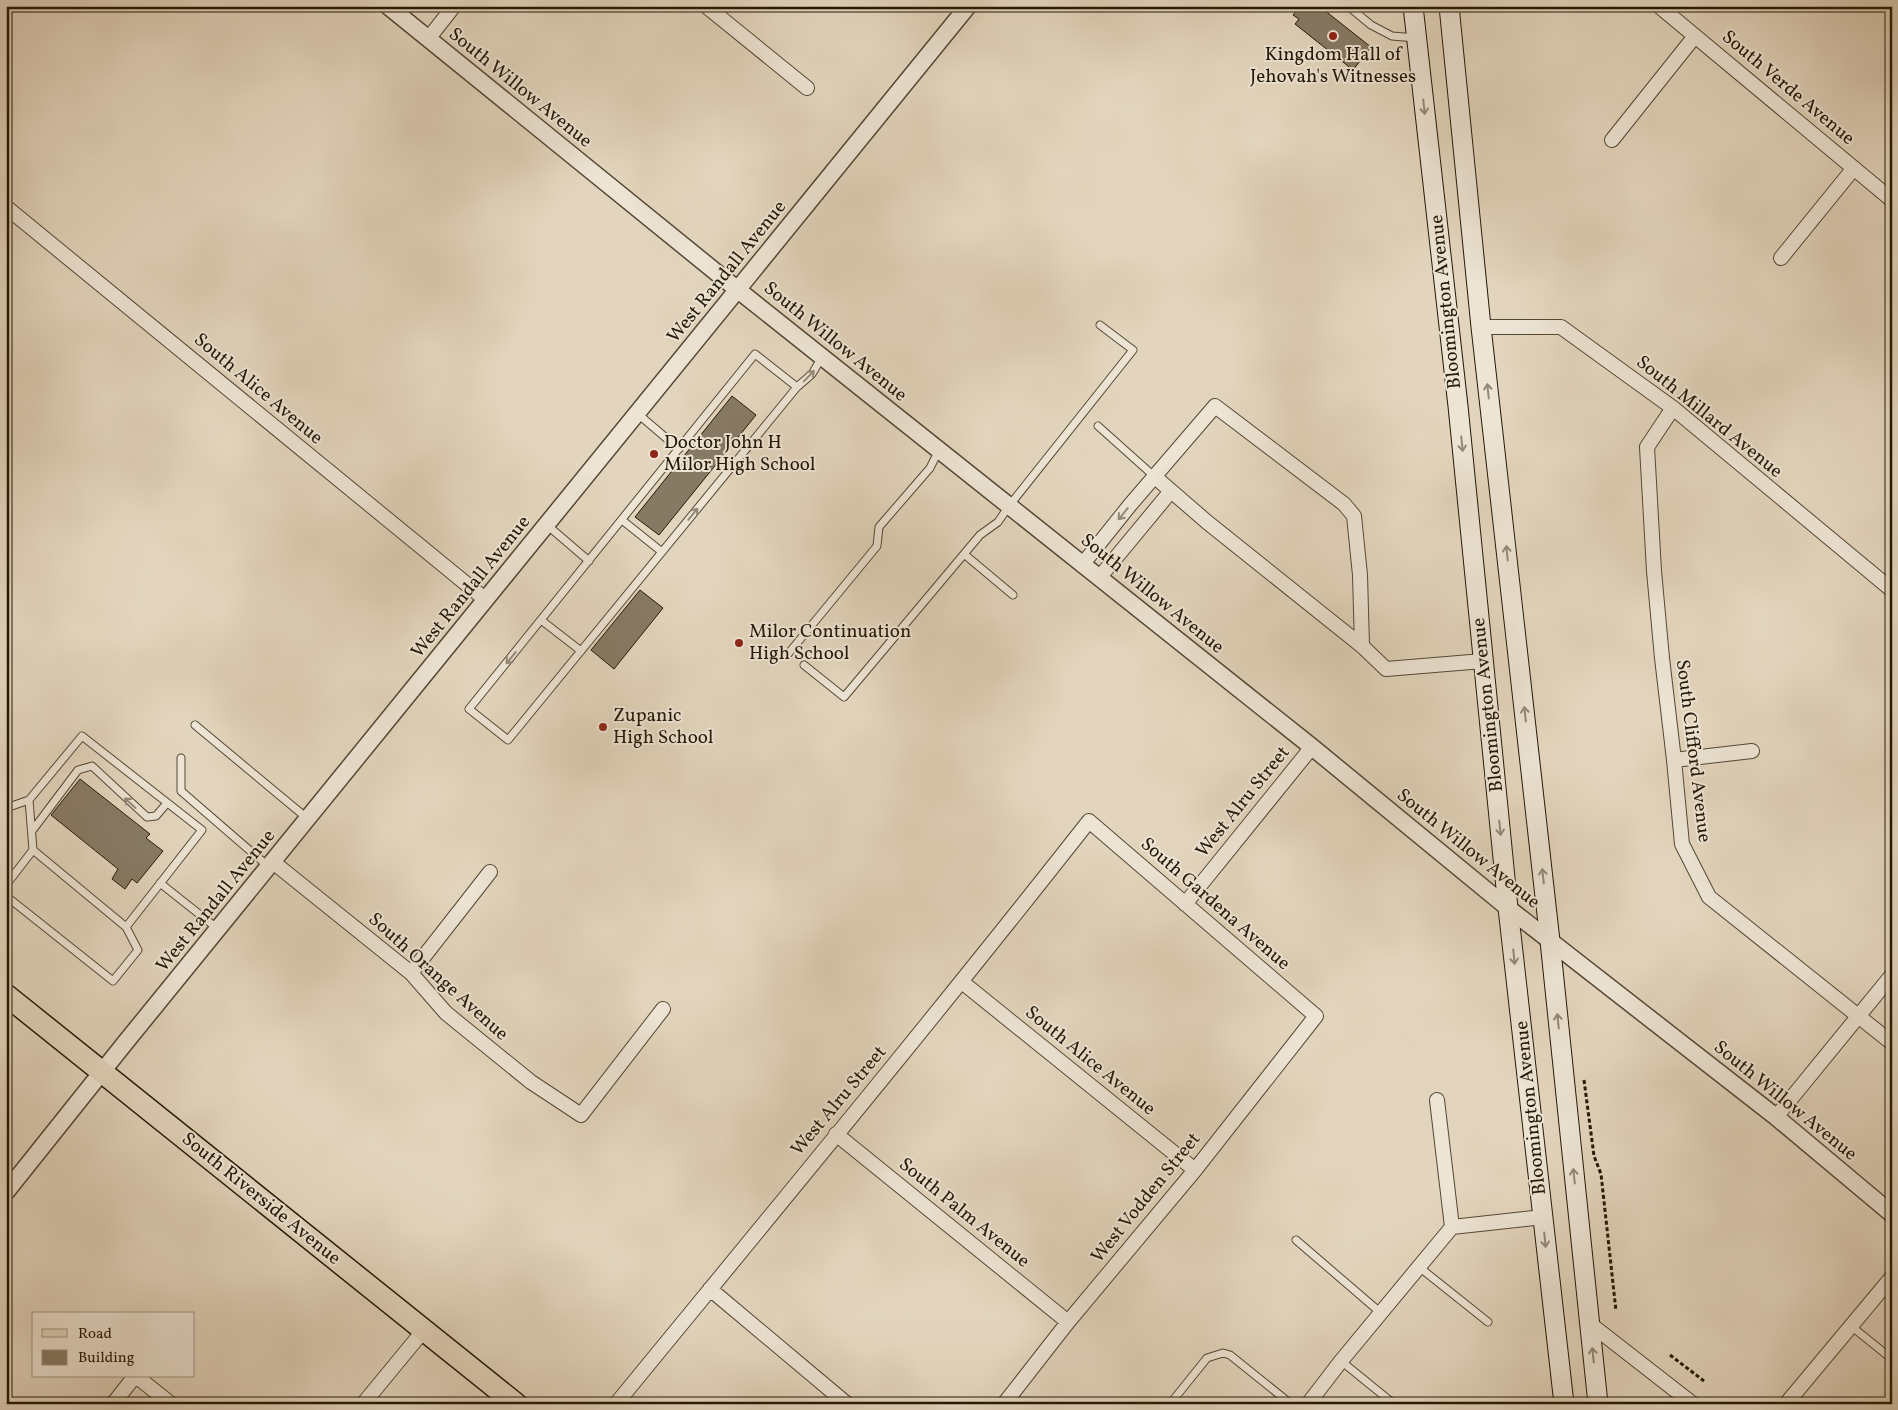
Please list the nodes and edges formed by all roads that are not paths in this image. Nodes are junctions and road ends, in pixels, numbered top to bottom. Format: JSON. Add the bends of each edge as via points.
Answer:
{"nodes":[{"id":1,"x":388,"y":6,"type":"edge"},
{"id":2,"x":454,"y":6,"type":"edge"},
{"id":3,"x":706,"y":6,"type":"edge"},
{"id":4,"x":968,"y":6,"type":"edge"},
{"id":5,"x":1348,"y":6,"type":"edge"},
{"id":6,"x":1413,"y":6,"type":"edge"},
{"id":7,"x":1449,"y":6,"type":"edge"},
{"id":8,"x":1659,"y":6,"type":"edge"},
{"id":9,"x":1695,"y":36,"type":"junction"},
{"id":10,"x":1417,"y":38,"type":"junction"},
{"id":11,"x":428,"y":39,"type":"junction"},
{"id":12,"x":807,"y":88,"type":"dead end"},
{"id":13,"x":1612,"y":140,"type":"dead end"},
{"id":14,"x":1854,"y":168,"type":"junction"},
{"id":15,"x":1892,"y":200,"type":"edge"},
{"id":16,"x":6,"y":207,"type":"edge"},
{"id":17,"x":1781,"y":258,"type":"dead end"},
{"id":18,"x":738,"y":290,"type":"junction"},
{"id":19,"x":1100,"y":325,"type":"dead end"},
{"id":20,"x":1481,"y":327,"type":"junction"},
{"id":21,"x":822,"y":357,"type":"junction"},
{"id":22,"x":797,"y":387,"type":"junction"},
{"id":23,"x":1673,"y":408,"type":"junction"},
{"id":24,"x":638,"y":414,"type":"junction"},
{"id":25,"x":1098,"y":426,"type":"dead end"},
{"id":26,"x":680,"y":449,"type":"junction"},
{"id":27,"x":939,"y":450,"type":"junction"},
{"id":28,"x":1155,"y":477,"type":"junction"},
{"id":29,"x":1171,"y":491,"type":"junction"},
{"id":30,"x":1009,"y":506,"type":"junction"},
{"id":31,"x":622,"y":520,"type":"junction"},
{"id":32,"x":547,"y":526,"type":"junction"},
{"id":33,"x":662,"y":552,"type":"junction"},
{"id":34,"x":964,"y":554,"type":"junction"},
{"id":35,"x":589,"y":561,"type":"junction"},
{"id":36,"x":1082,"y":565,"type":"junction"},
{"id":37,"x":1099,"y":578,"type":"junction"},
{"id":38,"x":1892,"y":590,"type":"edge"},
{"id":39,"x":1013,"y":595,"type":"dead end"},
{"id":40,"x":486,"y":600,"type":"junction"},
{"id":41,"x":541,"y":620,"type":"junction"},
{"id":42,"x":1362,"y":646,"type":"junction"},
{"id":43,"x":581,"y":651,"type":"junction"},
{"id":44,"x":788,"y":654,"type":"dead end"},
{"id":45,"x":1483,"y":661,"type":"junction"},
{"id":46,"x":804,"y":664,"type":"dead end"},
{"id":47,"x":195,"y":726,"type":"dead end"},
{"id":48,"x":1312,"y":747,"type":"junction"},
{"id":49,"x":1752,"y":751,"type":"dead end"},
{"id":50,"x":180,"y":758,"type":"dead end"},
{"id":51,"x":1674,"y":760,"type":"junction"},
{"id":52,"x":29,"y":800,"type":"junction"},
{"id":53,"x":167,"y":803,"type":"junction"},
{"id":54,"x":6,"y":808,"type":"edge"},
{"id":55,"x":308,"y":819,"type":"junction"},
{"id":56,"x":1090,"y":821,"type":"joint"},
{"id":57,"x":32,"y":830,"type":"junction"},
{"id":58,"x":33,"y":850,"type":"junction"},
{"id":59,"x":271,"y":865,"type":"junction"},
{"id":60,"x":490,"y":872,"type":"dead end"},
{"id":61,"x":160,"y":882,"type":"junction"},
{"id":62,"x":6,"y":885,"type":"edge"},
{"id":63,"x":6,"y":896,"type":"edge"},
{"id":64,"x":1185,"y":904,"type":"junction"},
{"id":65,"x":1508,"y":908,"type":"junction"},
{"id":66,"x":126,"y":927,"type":"junction"},
{"id":67,"x":218,"y":929,"type":"junction"},
{"id":68,"x":1550,"y":942,"type":"junction"},
{"id":69,"x":411,"y":973,"type":"junction"},
{"id":70,"x":1892,"y":975,"type":"edge"},
{"id":71,"x":962,"y":982,"type":"junction"},
{"id":72,"x":6,"y":995,"type":"edge"},
{"id":73,"x":663,"y":1009,"type":"dead end"},
{"id":74,"x":1316,"y":1016,"type":"joint"},
{"id":75,"x":1858,"y":1016,"type":"junction"},
{"id":76,"x":1892,"y":1043,"type":"edge"},
{"id":77,"x":102,"y":1072,"type":"junction"},
{"id":78,"x":1437,"y":1100,"type":"dead end"},
{"id":79,"x":1776,"y":1117,"type":"junction"},
{"id":80,"x":836,"y":1134,"type":"junction"},
{"id":81,"x":1195,"y":1170,"type":"junction"},
{"id":82,"x":6,"y":1192,"type":"edge"},
{"id":83,"x":1892,"y":1214,"type":"edge"},
{"id":84,"x":1543,"y":1217,"type":"junction"},
{"id":85,"x":1452,"y":1227,"type":"junction"},
{"id":86,"x":1296,"y":1240,"type":"dead end"},
{"id":87,"x":1419,"y":1267,"type":"junction"},
{"id":88,"x":1892,"y":1277,"type":"edge"},
{"id":89,"x":710,"y":1289,"type":"junction"},
{"id":90,"x":1381,"y":1313,"type":"junction"},
{"id":91,"x":1068,"y":1322,"type":"junction"},
{"id":92,"x":1488,"y":1322,"type":"dead end"},
{"id":93,"x":1589,"y":1323,"type":"junction"},
{"id":94,"x":1851,"y":1326,"type":"junction"},
{"id":95,"x":424,"y":1330,"type":"junction"},
{"id":96,"x":1892,"y":1359,"type":"edge"},
{"id":97,"x":1341,"y":1361,"type":"junction"},
{"id":98,"x":134,"y":1378,"type":"edge"},
{"id":99,"x":138,"y":1378,"type":"edge"},
{"id":100,"x":113,"y":1404,"type":"edge"},
{"id":101,"x":171,"y":1404,"type":"edge"},
{"id":102,"x":363,"y":1404,"type":"edge"},
{"id":103,"x":516,"y":1404,"type":"edge"},
{"id":104,"x":616,"y":1404,"type":"edge"},
{"id":105,"x":847,"y":1404,"type":"edge"},
{"id":106,"x":1004,"y":1404,"type":"edge"},
{"id":107,"x":1170,"y":1404,"type":"edge"},
{"id":108,"x":1291,"y":1404,"type":"edge"},
{"id":109,"x":1308,"y":1404,"type":"edge"},
{"id":110,"x":1394,"y":1404,"type":"edge"},
{"id":111,"x":1564,"y":1404,"type":"edge"},
{"id":112,"x":1598,"y":1404,"type":"edge"},
{"id":113,"x":1693,"y":1404,"type":"edge"},
{"id":114,"x":1786,"y":1404,"type":"edge"}],
"edges":[{"from":1,"to":11,"type":"street","name":"South Willow Avenue"},
{"from":2,"to":11,"type":"street"},
{"from":3,"to":12,"type":"street"},
{"from":4,"to":18,"type":"street","name":"West Randall Avenue"},
{"from":5,"to":10,"type":"lane","via":[[1371,25],[1392,36]]},
{"from":6,"to":10,"type":"main road","name":"Bloomington Avenue"},
{"from":7,"to":20,"type":"main road","name":"Bloomington Avenue"},
{"from":8,"to":9,"type":"street","name":"South Verde Avenue"},
{"from":9,"to":13,"type":"street"},
{"from":9,"to":14,"type":"street","name":"South Verde Avenue"},
{"from":10,"to":45,"type":"main road","name":"Bloomington Avenue","one_way":true},
{"from":11,"to":18,"type":"street","name":"South Willow Avenue"},
{"from":14,"to":15,"type":"street","name":"South Verde Avenue"},
{"from":14,"to":17,"type":"street"},
{"from":16,"to":40,"type":"street","name":"South Alice Avenue"},
{"from":18,"to":21,"type":"street","name":"South Willow Avenue"},
{"from":18,"to":24,"type":"street","name":"West Randall Avenue"},
{"from":19,"to":30,"type":"lane","via":[[1133,350]]},
{"from":20,"to":23,"type":"street","name":"South Millard Avenue","via":[[1561,327]]},
{"from":68,"to":20,"type":"main road","name":"Bloomington Avenue","one_way":true},
{"from":22,"to":21,"type":"lane","one_way":true,"via":[[812,374]]},
{"from":21,"to":27,"type":"street","name":"South Willow Avenue"},
{"from":22,"to":26,"type":"lane","via":[[755,354]]},
{"from":33,"to":22,"type":"lane","one_way":true},
{"from":23,"to":38,"type":"street","name":"South Millard Avenue"},
{"from":23,"to":51,"type":"street","name":"South Clifford Avenue","via":[[1647,447],[1656,590]]},
{"from":24,"to":26,"type":"lane"},
{"from":24,"to":32,"type":"street","name":"West Randall Avenue"},
{"from":25,"to":28,"type":"lane"},
{"from":26,"to":31,"type":"lane"},
{"from":27,"to":30,"type":"street","name":"South Willow Avenue"},
{"from":27,"to":44,"type":"lane","via":[[930,468],[879,527],[877,546]]},
{"from":28,"to":29,"type":"street"},
{"from":28,"to":36,"type":"street","one_way":true},
{"from":28,"to":42,"type":"street","via":[[1216,406],[1344,504],[1354,516]]},
{"from":29,"to":37,"type":"street"},
{"from":29,"to":42,"type":"street"},
{"from":30,"to":34,"type":"lane","via":[[998,522],[980,535]]},
{"from":30,"to":36,"type":"street","name":"South Willow Avenue"},
{"from":31,"to":33,"type":"lane"},
{"from":31,"to":35,"type":"lane"},
{"from":32,"to":35,"type":"lane"},
{"from":32,"to":40,"type":"street","name":"West Randall Avenue"},
{"from":33,"to":43,"type":"lane"},
{"from":34,"to":39,"type":"lane"},
{"from":34,"to":46,"type":"lane","via":[[844,697]]},
{"from":35,"to":41,"type":"lane"},
{"from":36,"to":37,"type":"street","name":"South Willow Avenue"},
{"from":37,"to":48,"type":"street","name":"South Willow Avenue"},
{"from":40,"to":55,"type":"street","name":"West Randall Avenue"},
{"from":41,"to":43,"type":"lane"},
{"from":41,"to":43,"type":"lane","one_way":true,"via":[[469,709],[508,740]]},
{"from":42,"to":45,"type":"street","via":[[1386,669]]},
{"from":45,"to":65,"type":"main road","name":"Bloomington Avenue","one_way":true},
{"from":47,"to":55,"type":"lane"},
{"from":48,"to":64,"type":"street","name":"West Alru Street"},
{"from":48,"to":65,"type":"street","name":"South Willow Avenue"},
{"from":49,"to":51,"type":"street"},
{"from":50,"to":59,"type":"lane","via":[[181,792]]},
{"from":51,"to":75,"type":"street","name":"South Clifford Avenue","via":[[1682,844],[1709,897]]},
{"from":52,"to":53,"type":"lane","via":[[82,736]]},
{"from":52,"to":54,"type":"lane"},
{"from":52,"to":57,"type":"lane"},
{"from":53,"to":57,"type":"lane","one_way":true,"via":[[156,816],[147,817],[92,766],[78,770]]},
{"from":53,"to":61,"type":"lane","via":[[202,830]]},
{"from":55,"to":59,"type":"street","name":"West Randall Avenue"},
{"from":56,"to":64,"type":"street","name":"South Gardena Avenue"},
{"from":56,"to":71,"type":"street","name":"West Alru Street"},
{"from":57,"to":58,"type":"lane"},
{"from":58,"to":62,"type":"lane"},
{"from":58,"to":66,"type":"lane"},
{"from":59,"to":67,"type":"street","name":"West Randall Avenue"},
{"from":59,"to":69,"type":"street","name":"South Orange Avenue"},
{"from":60,"to":69,"type":"street"},
{"from":61,"to":66,"type":"lane"},
{"from":61,"to":67,"type":"lane"},
{"from":63,"to":66,"type":"lane","via":[[113,981],[138,950]]},
{"from":64,"to":74,"type":"street","name":"South Gardena Avenue"},
{"from":65,"to":68,"type":"street","name":"South Willow Avenue"},
{"from":65,"to":84,"type":"main road","name":"Bloomington Avenue","one_way":true},
{"from":67,"to":77,"type":"street","name":"West Randall Avenue"},
{"from":68,"to":79,"type":"street","name":"South Willow Avenue"},
{"from":93,"to":68,"type":"main road","name":"Bloomington Avenue","one_way":true},
{"from":69,"to":73,"type":"street","name":"South Orange Avenue","via":[[446,1012],[531,1082],[581,1114]]},
{"from":70,"to":75,"type":"street"},
{"from":71,"to":80,"type":"street","name":"West Alru Street"},
{"from":71,"to":81,"type":"street","name":"South Alice Avenue"},
{"from":72,"to":77,"type":"main road","name":"South Riverside Avenue"},
{"from":74,"to":81,"type":"street","name":"West Vodden Street"},
{"from":75,"to":76,"type":"street","name":"South Clifford Avenue"},
{"from":75,"to":79,"type":"street"},
{"from":77,"to":82,"type":"street","name":"West Randall Avenue"},
{"from":77,"to":95,"type":"main road","name":"South Riverside Avenue"},
{"from":78,"to":85,"type":"street"},
{"from":79,"to":83,"type":"street","name":"South Willow Avenue"},
{"from":80,"to":89,"type":"street","name":"West Alru Street"},
{"from":80,"to":91,"type":"street","name":"South Palm Avenue"},
{"from":81,"to":91,"type":"street","name":"West Vodden Street"},
{"from":84,"to":85,"type":"street"},
{"from":84,"to":111,"type":"main road","name":"Bloomington Avenue","one_way":true},
{"from":85,"to":87,"type":"street"},
{"from":86,"to":90,"type":"lane"},
{"from":87,"to":90,"type":"street"},
{"from":87,"to":92,"type":"lane"},
{"from":88,"to":94,"type":"street"},
{"from":89,"to":104,"type":"street","name":"West Alru Street"},
{"from":89,"to":105,"type":"street"},
{"from":90,"to":97,"type":"street"},
{"from":91,"to":106,"type":"street","name":"West Vodden Street"},
{"from":112,"to":93,"type":"main road","name":"Bloomington Avenue","one_way":true},
{"from":93,"to":113,"type":"street"},
{"from":94,"to":96,"type":"lane"},
{"from":94,"to":114,"type":"street"},
{"from":95,"to":102,"type":"street"},
{"from":95,"to":103,"type":"main road","name":"South Riverside Avenue"},
{"from":97,"to":109,"type":"street"},
{"from":97,"to":110,"type":"lane"},
{"from":98,"to":100,"type":"street"},
{"from":99,"to":101,"type":"street"},
{"from":107,"to":108,"type":"lane","via":[[1207,1358],[1223,1353],[1230,1355]]}]}
